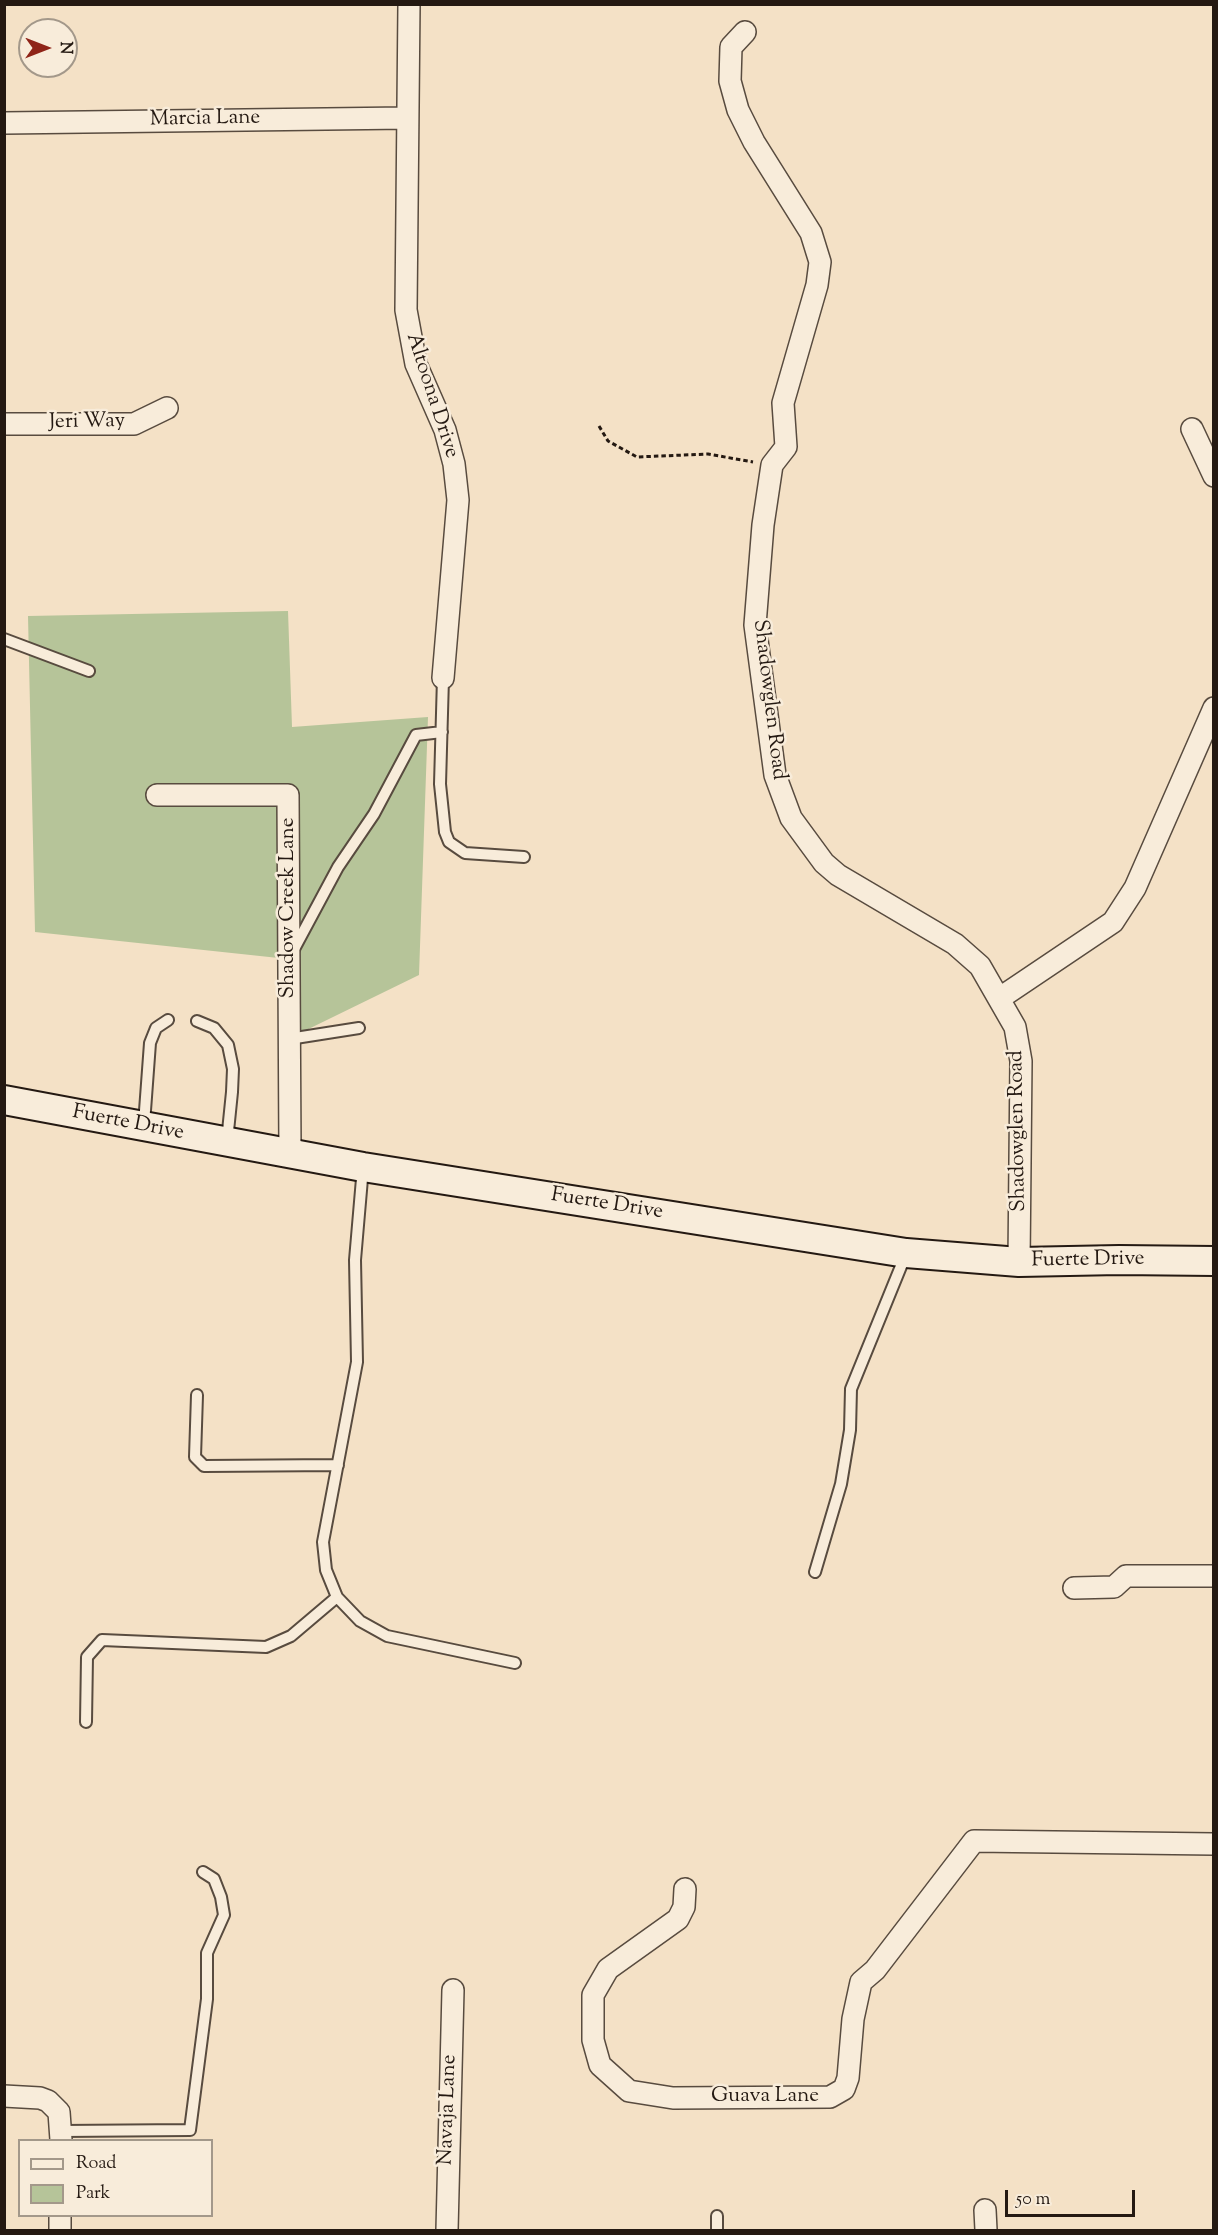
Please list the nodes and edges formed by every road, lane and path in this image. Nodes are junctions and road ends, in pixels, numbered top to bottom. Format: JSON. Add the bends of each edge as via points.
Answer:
{"nodes":[{"id":1,"x":409,"y":4,"type":"edge"},
{"id":2,"x":745,"y":32,"type":"dead end"},
{"id":3,"x":406,"y":118,"type":"junction"},
{"id":4,"x":4,"y":123,"type":"edge"},
{"id":5,"x":166,"y":408,"type":"dead end"},
{"id":6,"x":4,"y":424,"type":"edge"},
{"id":7,"x":599,"y":426,"type":"dead end"},
{"id":8,"x":1192,"y":429,"type":"dead end"},
{"id":9,"x":772,"y":465,"type":"junction"},
{"id":10,"x":1214,"y":476,"type":"edge"},
{"id":11,"x":4,"y":639,"type":"edge"},
{"id":12,"x":89,"y":671,"type":"dead end"},
{"id":13,"x":443,"y":678,"type":"joint"},
{"id":14,"x":1214,"y":708,"type":"edge"},
{"id":15,"x":442,"y":732,"type":"junction"},
{"id":16,"x":157,"y":795,"type":"dead end"},
{"id":17,"x":524,"y":857,"type":"dead end"},
{"id":18,"x":289,"y":959,"type":"junction"},
{"id":19,"x":1000,"y":998,"type":"junction"},
{"id":20,"x":168,"y":1020,"type":"dead end"},
{"id":21,"x":197,"y":1021,"type":"dead end"},
{"id":22,"x":359,"y":1028,"type":"dead end"},
{"id":23,"x":289,"y":1039,"type":"junction"},
{"id":24,"x":4,"y":1100,"type":"edge"},
{"id":25,"x":144,"y":1127,"type":"junction"},
{"id":26,"x":227,"y":1142,"type":"junction"},
{"id":27,"x":290,"y":1152,"type":"junction"},
{"id":28,"x":363,"y":1167,"type":"junction"},
{"id":29,"x":906,"y":1253,"type":"junction"},
{"id":30,"x":1214,"y":1261,"type":"edge"},
{"id":31,"x":1019,"y":1262,"type":"junction"},
{"id":32,"x":197,"y":1395,"type":"dead end"},
{"id":33,"x":338,"y":1465,"type":"junction"},
{"id":34,"x":815,"y":1572,"type":"dead end"},
{"id":35,"x":1214,"y":1576,"type":"edge"},
{"id":36,"x":1074,"y":1588,"type":"dead end"},
{"id":37,"x":337,"y":1597,"type":"junction"},
{"id":38,"x":515,"y":1663,"type":"dead end"},
{"id":39,"x":86,"y":1722,"type":"dead end"},
{"id":40,"x":1214,"y":1844,"type":"edge"},
{"id":41,"x":202,"y":1872,"type":"dead end"},
{"id":42,"x":685,"y":1889,"type":"dead end"},
{"id":43,"x":453,"y":1990,"type":"dead end"},
{"id":44,"x":4,"y":2096,"type":"edge"},
{"id":45,"x":61,"y":2136,"type":"edge"},
{"id":46,"x":717,"y":2216,"type":"dead end"},
{"id":47,"x":447,"y":2230,"type":"edge"},
{"id":48,"x":717,"y":2230,"type":"edge"}],
"edges":[{"from":1,"to":3,"type":"street","name":"Altoona Drive"},
{"from":2,"to":9,"type":"street","name":"Shadowglen Road","via":[[731,47],[730,81],[738,110],[811,233],[820,262],[783,403],[786,447]]},
{"from":3,"to":4,"type":"street","name":"Marcia Lane"},
{"from":3,"to":13,"type":"street","name":"Altoona Drive","via":[[406,310],[410,340],[416,364],[445,430],[458,500]]},
{"from":5,"to":6,"type":"street","name":"Jeri Way","via":[[134,424]]},
{"from":7,"to":9,"type":"path","via":[[608,441],[637,457],[708,454]]},
{"from":8,"to":10,"type":"street"},
{"from":9,"to":19,"type":"street","name":"Shadowglen Road","via":[[755,625],[775,775],[785,804],[801,834],[824,863],[955,944],[980,966]]},
{"from":11,"to":12,"type":"lane"},
{"from":13,"to":15,"type":"lane"},
{"from":14,"to":19,"type":"street","via":[[1135,888],[1113,921]]},
{"from":15,"to":17,"type":"lane","via":[[440,784],[449,842],[465,853]]},
{"from":15,"to":18,"type":"lane","via":[[416,735]]},
{"from":16,"to":18,"type":"street","name":"Shadow Creek Lane","via":[[288,795]]},
{"from":18,"to":23,"type":"street","name":"Shadow Creek Lane"},
{"from":19,"to":31,"type":"street","name":"Shadowglen Road","via":[[1015,1027],[1022,1061]]},
{"from":20,"to":25,"type":"lane","via":[[156,1028],[150,1043]]},
{"from":21,"to":26,"type":"lane","via":[[214,1028],[228,1045],[232,1092]]},
{"from":22,"to":23,"type":"lane"},
{"from":23,"to":27,"type":"street","name":"Shadow Creek Lane"},
{"from":24,"to":25,"type":"street","name":"Fuerte Drive"},
{"from":25,"to":26,"type":"street","name":"Fuerte Drive"},
{"from":26,"to":27,"type":"street","name":"Fuerte Drive"},
{"from":27,"to":28,"type":"street","name":"Fuerte Drive"},
{"from":28,"to":29,"type":"street","name":"Fuerte Drive"},
{"from":28,"to":33,"type":"lane","via":[[355,1260],[357,1362]]},
{"from":29,"to":31,"type":"street","name":"Fuerte Drive"},
{"from":29,"to":34,"type":"lane","via":[[852,1389],[841,1484]]},
{"from":30,"to":31,"type":"street","name":"Fuerte Drive"},
{"from":32,"to":33,"type":"lane","via":[[195,1457],[204,1466]]},
{"from":33,"to":37,"type":"lane","via":[[323,1542],[326,1570]]},
{"from":35,"to":36,"type":"street","via":[[1126,1576],[1114,1587]]},
{"from":37,"to":38,"type":"lane","via":[[360,1621],[387,1636]]},
{"from":37,"to":39,"type":"lane","via":[[291,1636],[266,1647],[102,1640],[87,1657]]},
{"from":40,"to":42,"type":"street","name":"Guava Lane","via":[[974,1841],[875,1970],[861,1982],[848,2078],[844,2089],[830,2097],[674,2098],[629,2091],[600,2065],[593,2040],[593,1995],[608,1969],[678,1919],[684,1907]]},
{"from":41,"to":45,"type":"lane","via":[[214,1879],[224,1915],[207,1953],[207,1999],[190,2130]]},
{"from":43,"to":47,"type":"street","name":"Navaja Lane"},
{"from":44,"to":45,"type":"street","via":[[48,2101],[59,2112]]},
{"from":46,"to":48,"type":"lane"}]}
